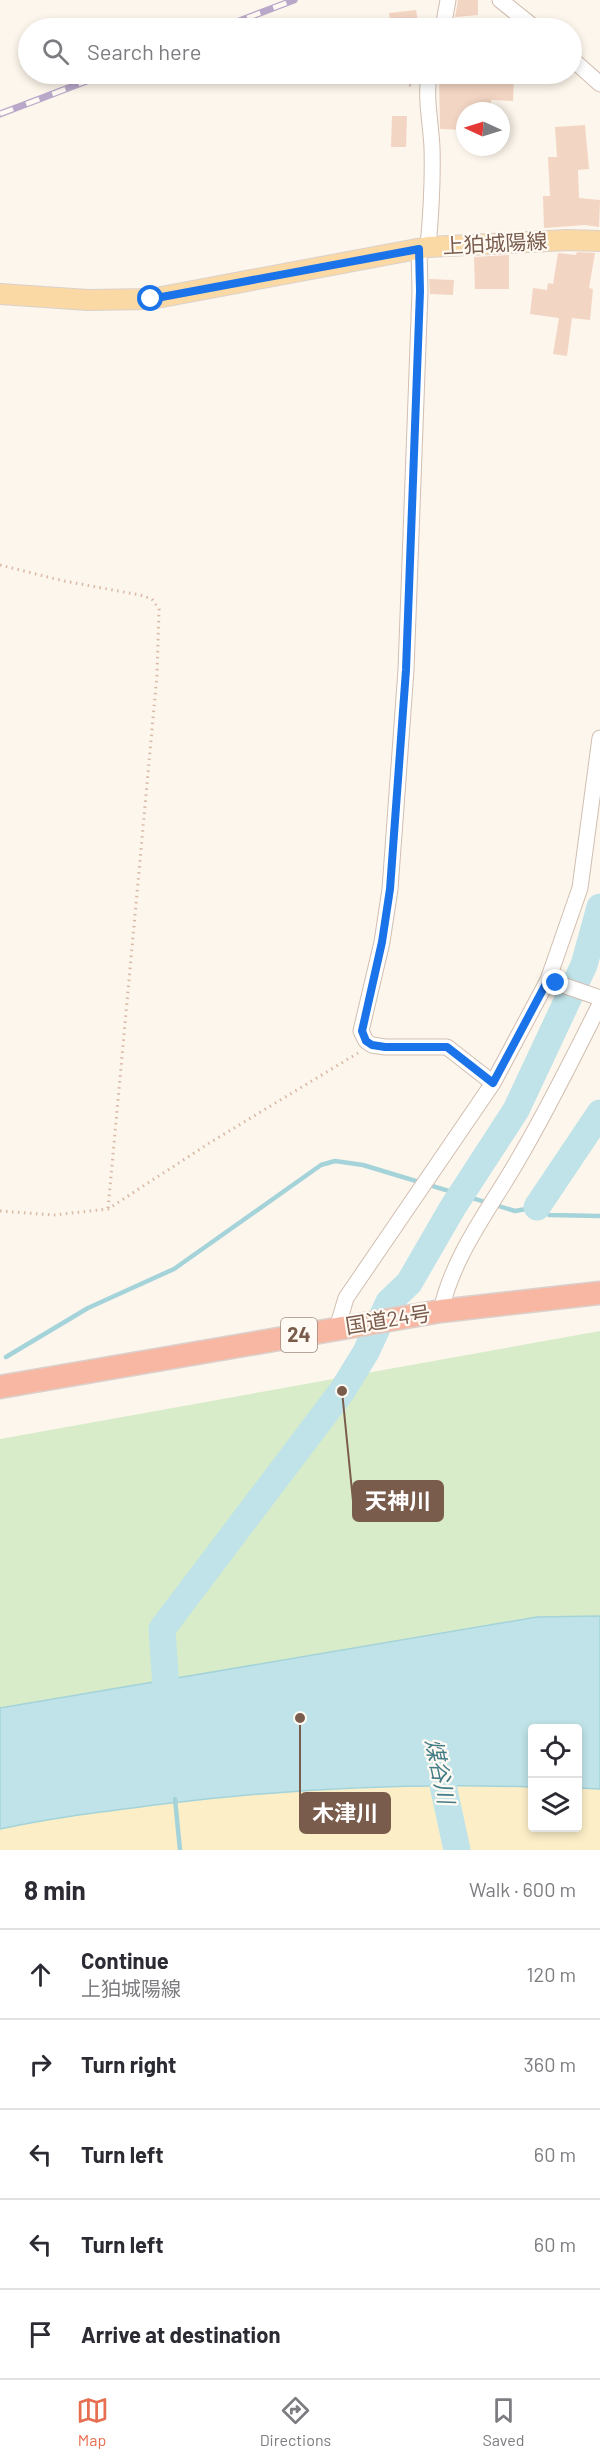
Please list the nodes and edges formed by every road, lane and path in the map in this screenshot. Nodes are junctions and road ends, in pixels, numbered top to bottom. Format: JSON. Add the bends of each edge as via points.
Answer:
{"nodes":[{"id":1,"x":448,"y":0,"type":"edge"},
{"id":2,"x":500,"y":0,"type":"edge"},
{"id":3,"x":445,"y":18,"type":"edge"},
{"id":4,"x":522,"y":18,"type":"edge"},
{"id":5,"x":582,"y":68,"type":"edge"},
{"id":6,"x":408,"y":84,"type":"edge"},
{"id":7,"x":427,"y":84,"type":"edge"},
{"id":8,"x":600,"y":84,"type":"edge"},
{"id":9,"x":426,"y":93,"type":"junction"},
{"id":10,"x":600,"y":241,"type":"edge"},
{"id":11,"x":423,"y":248,"type":"junction"},
{"id":12,"x":0,"y":294,"type":"edge"},
{"id":13,"x":0,"y":565,"type":"edge"},
{"id":14,"x":600,"y":738,"type":"edge"},
{"id":15,"x":552,"y":982,"type":"junction"},
{"id":16,"x":599,"y":1000,"type":"edge"},
{"id":17,"x":372,"y":1045,"type":"junction"},
{"id":18,"x":493,"y":1083,"type":"junction"},
{"id":19,"x":108,"y":1209,"type":"junction"},
{"id":20,"x":0,"y":1211,"type":"edge"},
{"id":21,"x":600,"y":1293,"type":"edge"},
{"id":22,"x":441,"y":1311,"type":"junction"},
{"id":23,"x":337,"y":1328,"type":"junction"},
{"id":24,"x":0,"y":1387,"type":"edge"}],
"edges":[{"from":1,"to":3,"type":"street"},
{"from":2,"to":4,"type":"street"},
{"from":5,"to":8,"type":"street"},
{"from":6,"to":9,"type":"path"},
{"from":7,"to":9,"type":"street"},
{"from":9,"to":11,"type":"street","via":[[432,148],[432,206]]},
{"from":10,"to":11,"type":"main road","name":"上狛城陽線"},
{"from":11,"to":12,"type":"main road","name":"上狛城陽線","via":[[151,299],[88,300]]},
{"from":11,"to":17,"type":"street","via":[[406,670],[390,889],[362,1031]]},
{"from":13,"to":19,"type":"path","via":[[140,595],[152,599],[159,609],[157,675]]},
{"from":14,"to":15,"type":"street","via":[[580,888]]},
{"from":15,"to":16,"type":"street"},
{"from":15,"to":18,"type":"street"},
{"from":16,"to":22,"type":"street","via":[[554,1097],[446,1289]]},
{"from":17,"to":18,"type":"street","via":[[447,1047]]},
{"from":17,"to":19,"type":"path"},
{"from":18,"to":23,"type":"street","via":[[346,1298]]},
{"from":19,"to":20,"type":"path","via":[[54,1215]]},
{"from":21,"to":22,"type":"highway","name":"国道24号","number":"24"},
{"from":22,"to":23,"type":"highway","name":"国道24号","number":"24"},
{"from":23,"to":24,"type":"highway","name":"国道24号","number":"24"}]}
